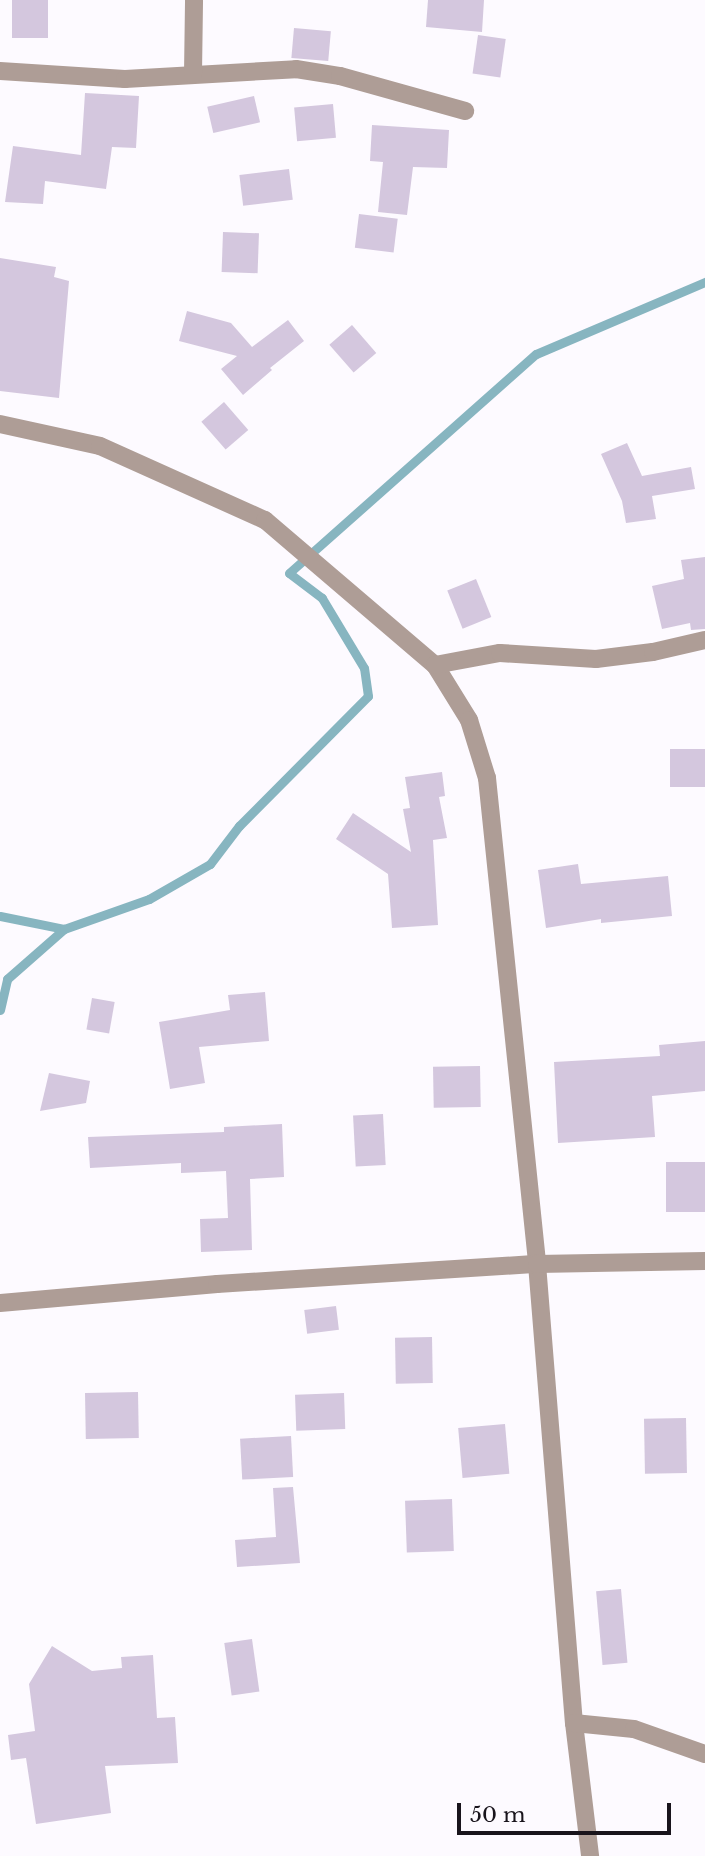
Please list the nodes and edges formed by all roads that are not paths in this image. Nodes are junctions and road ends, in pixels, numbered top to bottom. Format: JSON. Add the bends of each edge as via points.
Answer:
{"nodes":[{"id":1,"x":194,"y":0,"type":"edge"},
{"id":2,"x":0,"y":71,"type":"edge"},
{"id":3,"x":194,"y":74,"type":"junction"},
{"id":4,"x":465,"y":111,"type":"dead end"},
{"id":5,"x":0,"y":424,"type":"edge"},
{"id":6,"x":705,"y":640,"type":"edge"},
{"id":7,"x":435,"y":665,"type":"junction"},
{"id":8,"x":705,"y":1261,"type":"edge"},
{"id":9,"x":537,"y":1264,"type":"junction"},
{"id":10,"x":0,"y":1303,"type":"edge"},
{"id":11,"x":574,"y":1723,"type":"junction"},
{"id":12,"x":705,"y":1754,"type":"edge"},
{"id":13,"x":590,"y":1856,"type":"edge"}],
"edges":[{"from":1,"to":3,"type":"street"},
{"from":2,"to":3,"type":"street","via":[[125,79]]},
{"from":3,"to":4,"type":"street","via":[[296,69],[340,76]]},
{"from":5,"to":7,"type":"street","via":[[100,446],[265,520]]},
{"from":6,"to":7,"type":"street","via":[[596,659],[500,653]]},
{"from":7,"to":9,"type":"street","via":[[469,720],[486,778]]},
{"from":8,"to":9,"type":"street"},
{"from":9,"to":10,"type":"street"},
{"from":9,"to":11,"type":"street"},
{"from":11,"to":12,"type":"street","via":[[634,1729]]},
{"from":11,"to":13,"type":"street"}]}
